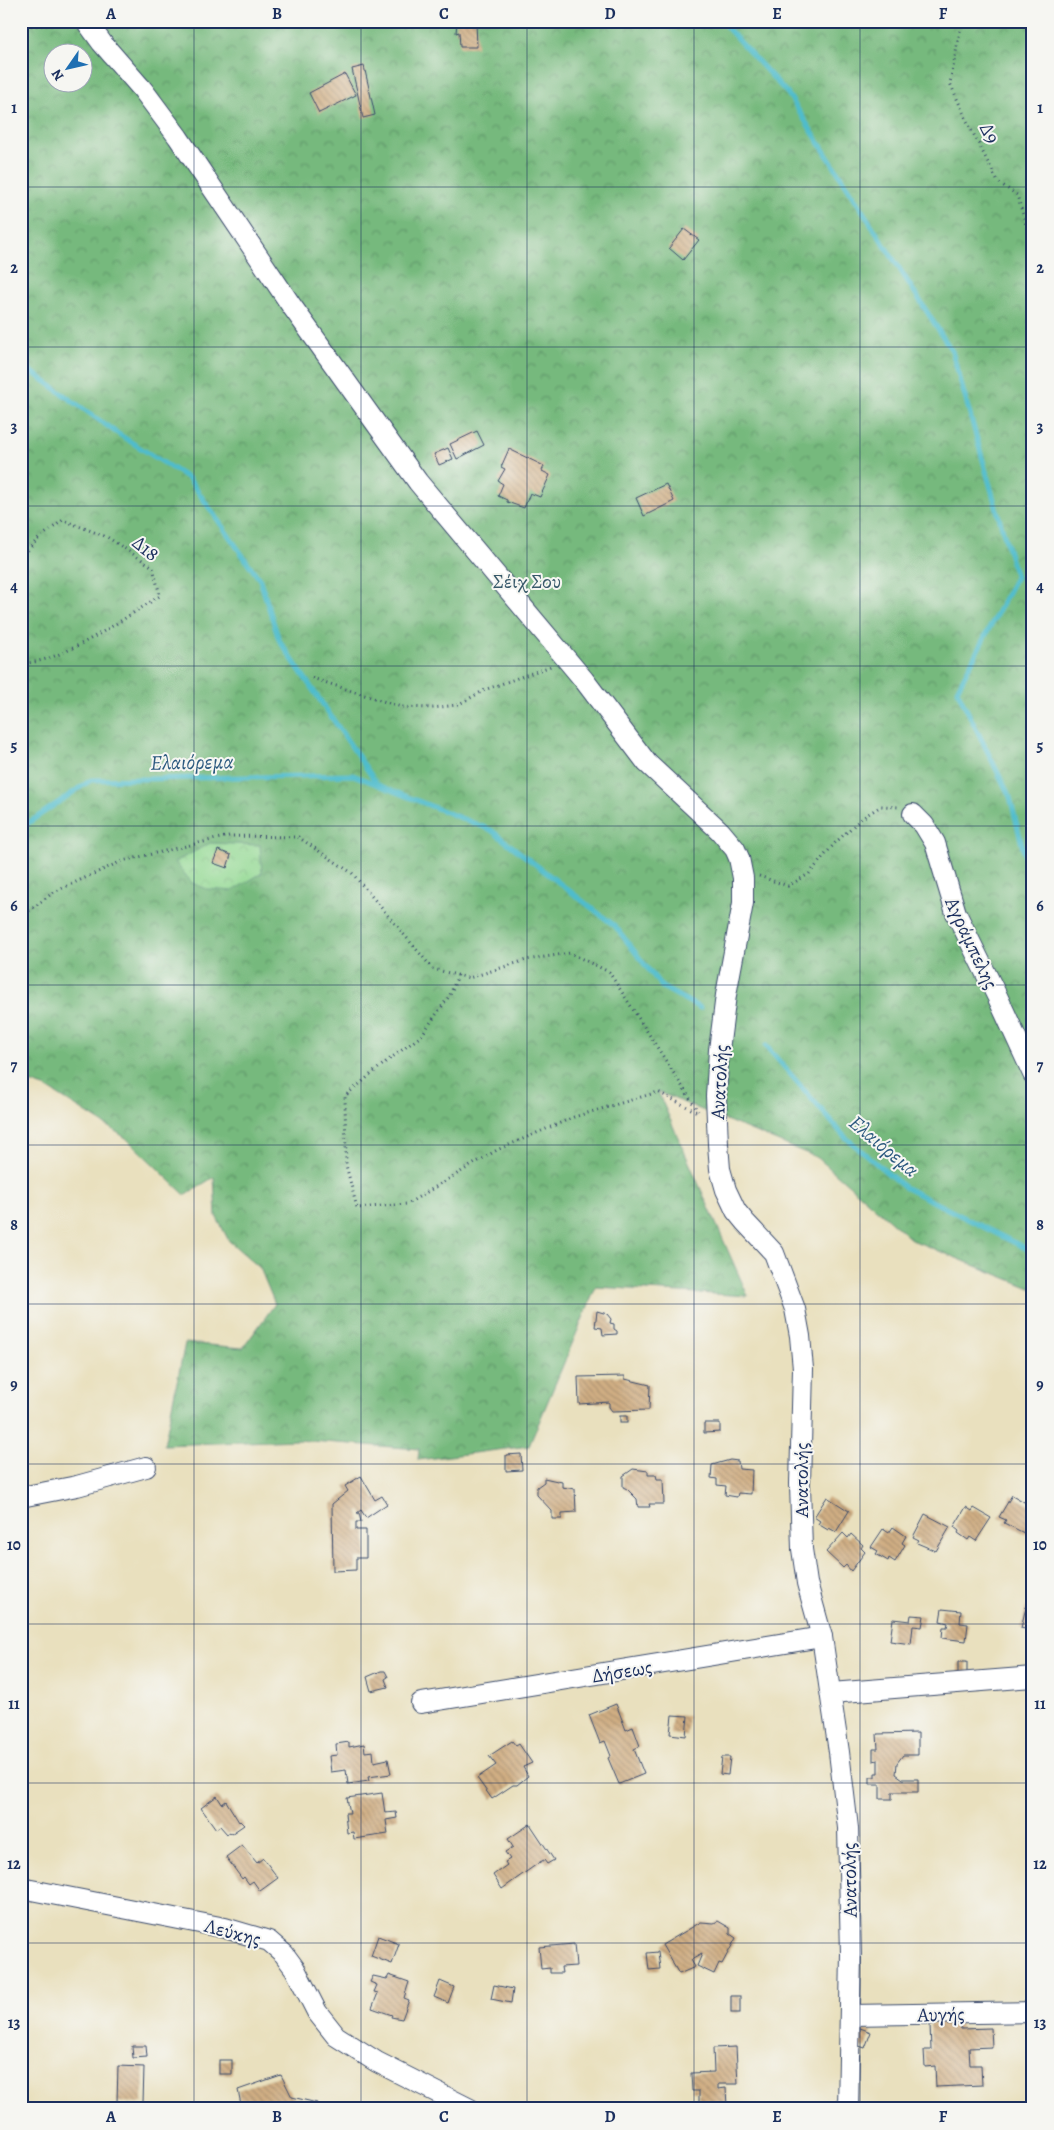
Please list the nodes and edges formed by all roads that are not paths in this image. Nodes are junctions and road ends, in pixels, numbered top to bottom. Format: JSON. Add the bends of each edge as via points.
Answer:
{"nodes":[{"id":1,"x":87,"y":23,"type":"edge"},
{"id":2,"x":913,"y":814,"type":"road end"},
{"id":3,"x":1033,"y":1074,"type":"edge"},
{"id":4,"x":146,"y":1467,"type":"dead end"},
{"id":5,"x":21,"y":1497,"type":"edge"},
{"id":6,"x":822,"y":1637,"type":"junction"},
{"id":7,"x":1033,"y":1677,"type":"edge"},
{"id":8,"x":831,"y":1693,"type":"junction"},
{"id":9,"x":421,"y":1703,"type":"dead end"},
{"id":10,"x":21,"y":1888,"type":"edge"},
{"id":11,"x":1033,"y":2012,"type":"edge"},
{"id":12,"x":850,"y":2015,"type":"junction"},
{"id":13,"x":470,"y":2109,"type":"edge"},
{"id":14,"x":848,"y":2109,"type":"edge"}],
"edges":[{"from":1,"to":6,"type":"street","name":"Ανατολής","via":[[178,137],[291,305],[404,464],[568,661],[647,763],[725,836],[737,853],[742,871],[743,903],[726,995],[716,1096],[722,1181],[745,1222],[774,1253],[795,1309],[803,1369],[801,1536],[807,1583]]},
{"from":2,"to":3,"type":"street","name":"Αγράμπελης","via":[[935,843],[956,913]]},
{"from":4,"to":5,"type":"street"},
{"from":6,"to":8,"type":"street","name":"Ανατολής"},
{"from":6,"to":9,"type":"street","name":"Δήσεως"},
{"from":7,"to":8,"type":"street"},
{"from":8,"to":12,"type":"street","name":"Ανατολής","via":[[848,1828]]},
{"from":10,"to":13,"type":"street","name":"Λεύκης","via":[[225,1928],[269,1941],[295,1969],[317,2012],[336,2036],[377,2062]]},
{"from":11,"to":12,"type":"street","name":"Αυγής"},
{"from":12,"to":14,"type":"street","name":"Ανατολής"}]}
